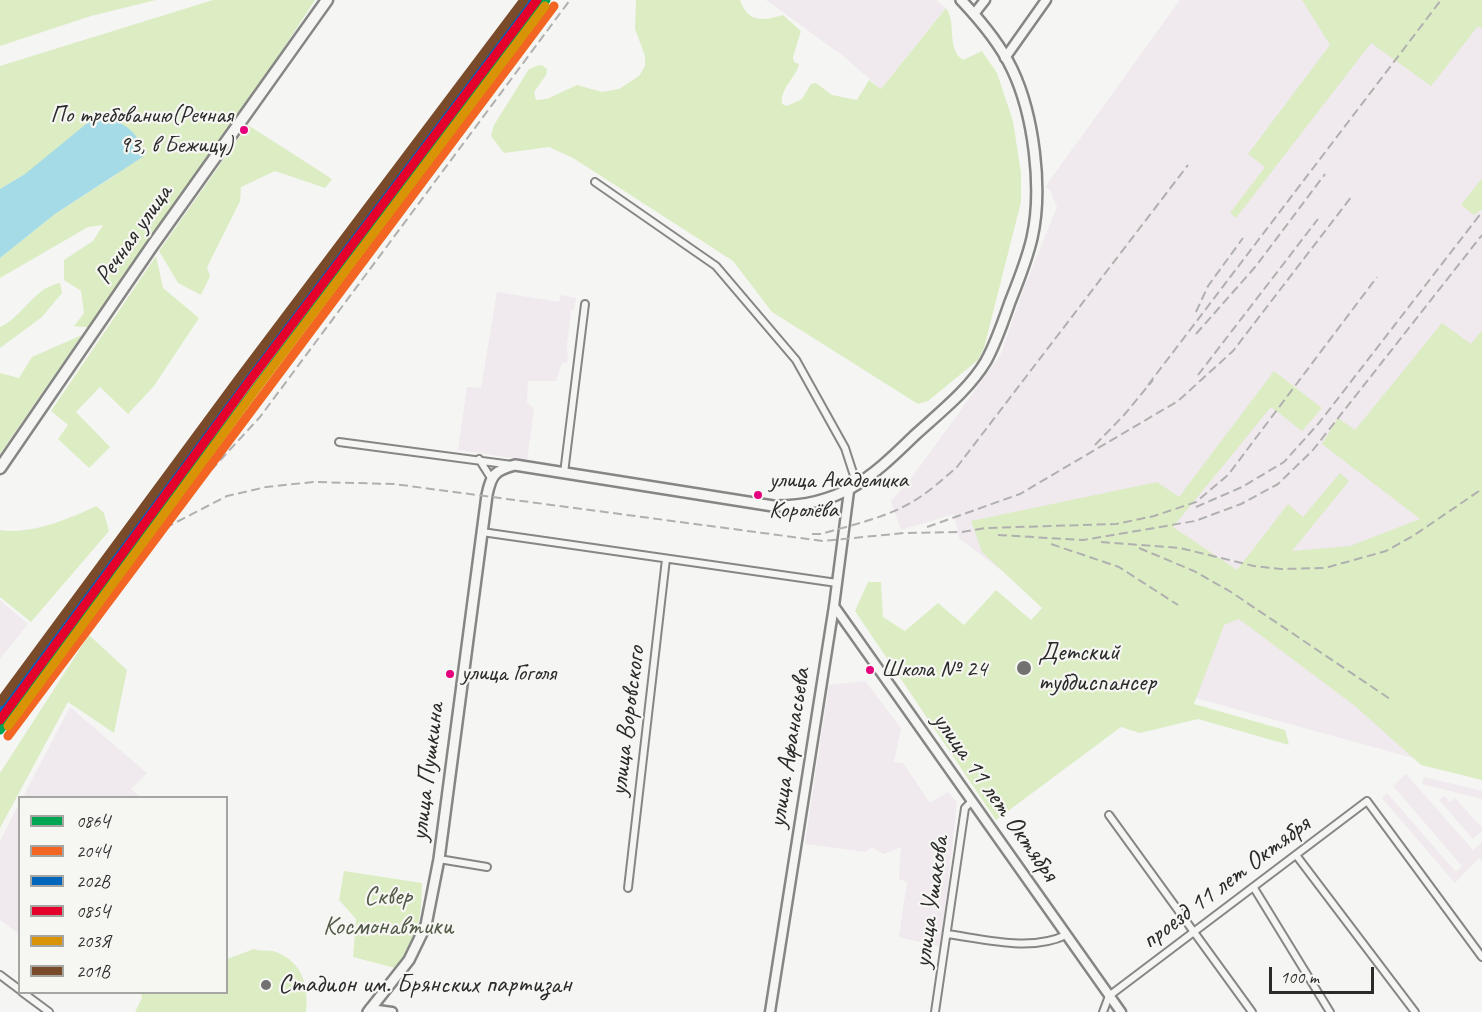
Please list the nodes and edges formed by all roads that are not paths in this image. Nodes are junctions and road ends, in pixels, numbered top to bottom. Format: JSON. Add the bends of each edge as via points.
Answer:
{"nodes":[{"id":1,"x":327,"y":0,"type":"edge"},
{"id":2,"x":961,"y":0,"type":"edge"},
{"id":3,"x":985,"y":0,"type":"edge"},
{"id":4,"x":1046,"y":0,"type":"edge"},
{"id":5,"x":974,"y":14,"type":"junction"},
{"id":6,"x":1005,"y":58,"type":"junction"},
{"id":7,"x":595,"y":182,"type":"dead end"},
{"id":8,"x":585,"y":304,"type":"dead end"},
{"id":9,"x":339,"y":442,"type":"dead end"},
{"id":10,"x":479,"y":459,"type":"junction"},
{"id":11,"x":515,"y":465,"type":"junction"},
{"id":12,"x":0,"y":468,"type":"edge"},
{"id":13,"x":564,"y":473,"type":"junction"},
{"id":14,"x":491,"y":478,"type":"junction"},
{"id":15,"x":853,"y":489,"type":"junction"},
{"id":16,"x":482,"y":532,"type":"junction"},
{"id":17,"x":666,"y":559,"type":"junction"},
{"id":18,"x":837,"y":583,"type":"junction"},
{"id":19,"x":834,"y":606,"type":"junction"},
{"id":20,"x":972,"y":801,"type":"junction"},
{"id":21,"x":1108,"y":815,"type":"dead end"},
{"id":22,"x":1296,"y":855,"type":"junction"},
{"id":23,"x":439,"y":859,"type":"junction"},
{"id":24,"x":487,"y":867,"type":"dead end"},
{"id":25,"x":628,"y":888,"type":"dead end"},
{"id":26,"x":1254,"y":888,"type":"junction"},
{"id":27,"x":1195,"y":931,"type":"junction"},
{"id":28,"x":947,"y":934,"type":"junction"},
{"id":29,"x":1066,"y":935,"type":"junction"},
{"id":30,"x":1482,"y":957,"type":"edge"},
{"id":31,"x":0,"y":975,"type":"edge"},
{"id":32,"x":18,"y":989,"type":"edge"},
{"id":33,"x":25,"y":994,"type":"edge"},
{"id":34,"x":1109,"y":996,"type":"junction"},
{"id":35,"x":369,"y":1011,"type":"edge"},
{"id":36,"x":49,"y":1012,"type":"edge"},
{"id":37,"x":392,"y":1012,"type":"edge"},
{"id":38,"x":770,"y":1012,"type":"edge"},
{"id":39,"x":935,"y":1012,"type":"edge"},
{"id":40,"x":1103,"y":1012,"type":"edge"},
{"id":41,"x":1121,"y":1012,"type":"edge"},
{"id":42,"x":1252,"y":1012,"type":"edge"},
{"id":43,"x":1330,"y":1012,"type":"edge"},
{"id":44,"x":1415,"y":1012,"type":"edge"}],
"edges":[{"from":1,"to":12,"type":"main road","name":"Речная улица"},
{"from":2,"to":5,"type":"main road"},
{"from":3,"to":5,"type":"street"},
{"from":4,"to":6,"type":"street"},
{"from":5,"to":6,"type":"main road"},
{"from":6,"to":15,"type":"main road","via":[[1029,120],[1036,176],[1032,237],[1015,289],[996,339],[973,379],[892,458]]},
{"from":7,"to":15,"type":"street","via":[[716,266],[796,360],[845,448]]},
{"from":8,"to":13,"type":"street"},
{"from":9,"to":10,"type":"street"},
{"from":10,"to":11,"type":"street"},
{"from":10,"to":14,"type":"street"},
{"from":11,"to":13,"type":"main road"},
{"from":11,"to":14,"type":"main road","via":[[497,470]]},
{"from":13,"to":15,"type":"main road","via":[[773,506],[804,504]]},
{"from":14,"to":16,"type":"main road","name":"улица Пушкина"},
{"from":15,"to":18,"type":"street","name":"улица Афанасьева"},
{"from":16,"to":17,"type":"street"},
{"from":16,"to":23,"type":"main road","name":"улица Пушкина"},
{"from":17,"to":18,"type":"street"},
{"from":17,"to":25,"type":"street","name":"улица Воровского"},
{"from":18,"to":19,"type":"street","name":"улица Афанасьева"},
{"from":19,"to":20,"type":"street","name":"улица 11 лет Октября"},
{"from":19,"to":38,"type":"street","name":"улица Афанасьева"},
{"from":20,"to":28,"type":"street","name":"улица Ушакова","via":[[965,808]]},
{"from":20,"to":29,"type":"street","name":"улица 11 лет Октября"},
{"from":21,"to":27,"type":"street"},
{"from":22,"to":26,"type":"street","name":"проезд 11 лет Октября"},
{"from":22,"to":30,"type":"street","name":"проезд 11 лет Октября","via":[[1367,801]]},
{"from":22,"to":44,"type":"street"},
{"from":23,"to":24,"type":"street"},
{"from":23,"to":35,"type":"main road","name":"улица Пушкина","via":[[426,925],[409,960]]},
{"from":26,"to":27,"type":"street","name":"проезд 11 лет Октября"},
{"from":26,"to":43,"type":"street"},
{"from":27,"to":34,"type":"street","name":"проезд 11 лет Октября"},
{"from":27,"to":42,"type":"street"},
{"from":28,"to":29,"type":"street","via":[[1040,943]]},
{"from":28,"to":39,"type":"street","name":"улица Ушакова"},
{"from":29,"to":34,"type":"street","name":"улица 11 лет Октября"},
{"from":31,"to":32,"type":"street"},
{"from":33,"to":36,"type":"street"},
{"from":34,"to":40,"type":"street"},
{"from":34,"to":41,"type":"street","name":"улица 11 лет Октября"},
{"from":35,"to":37,"type":"street"}]}
